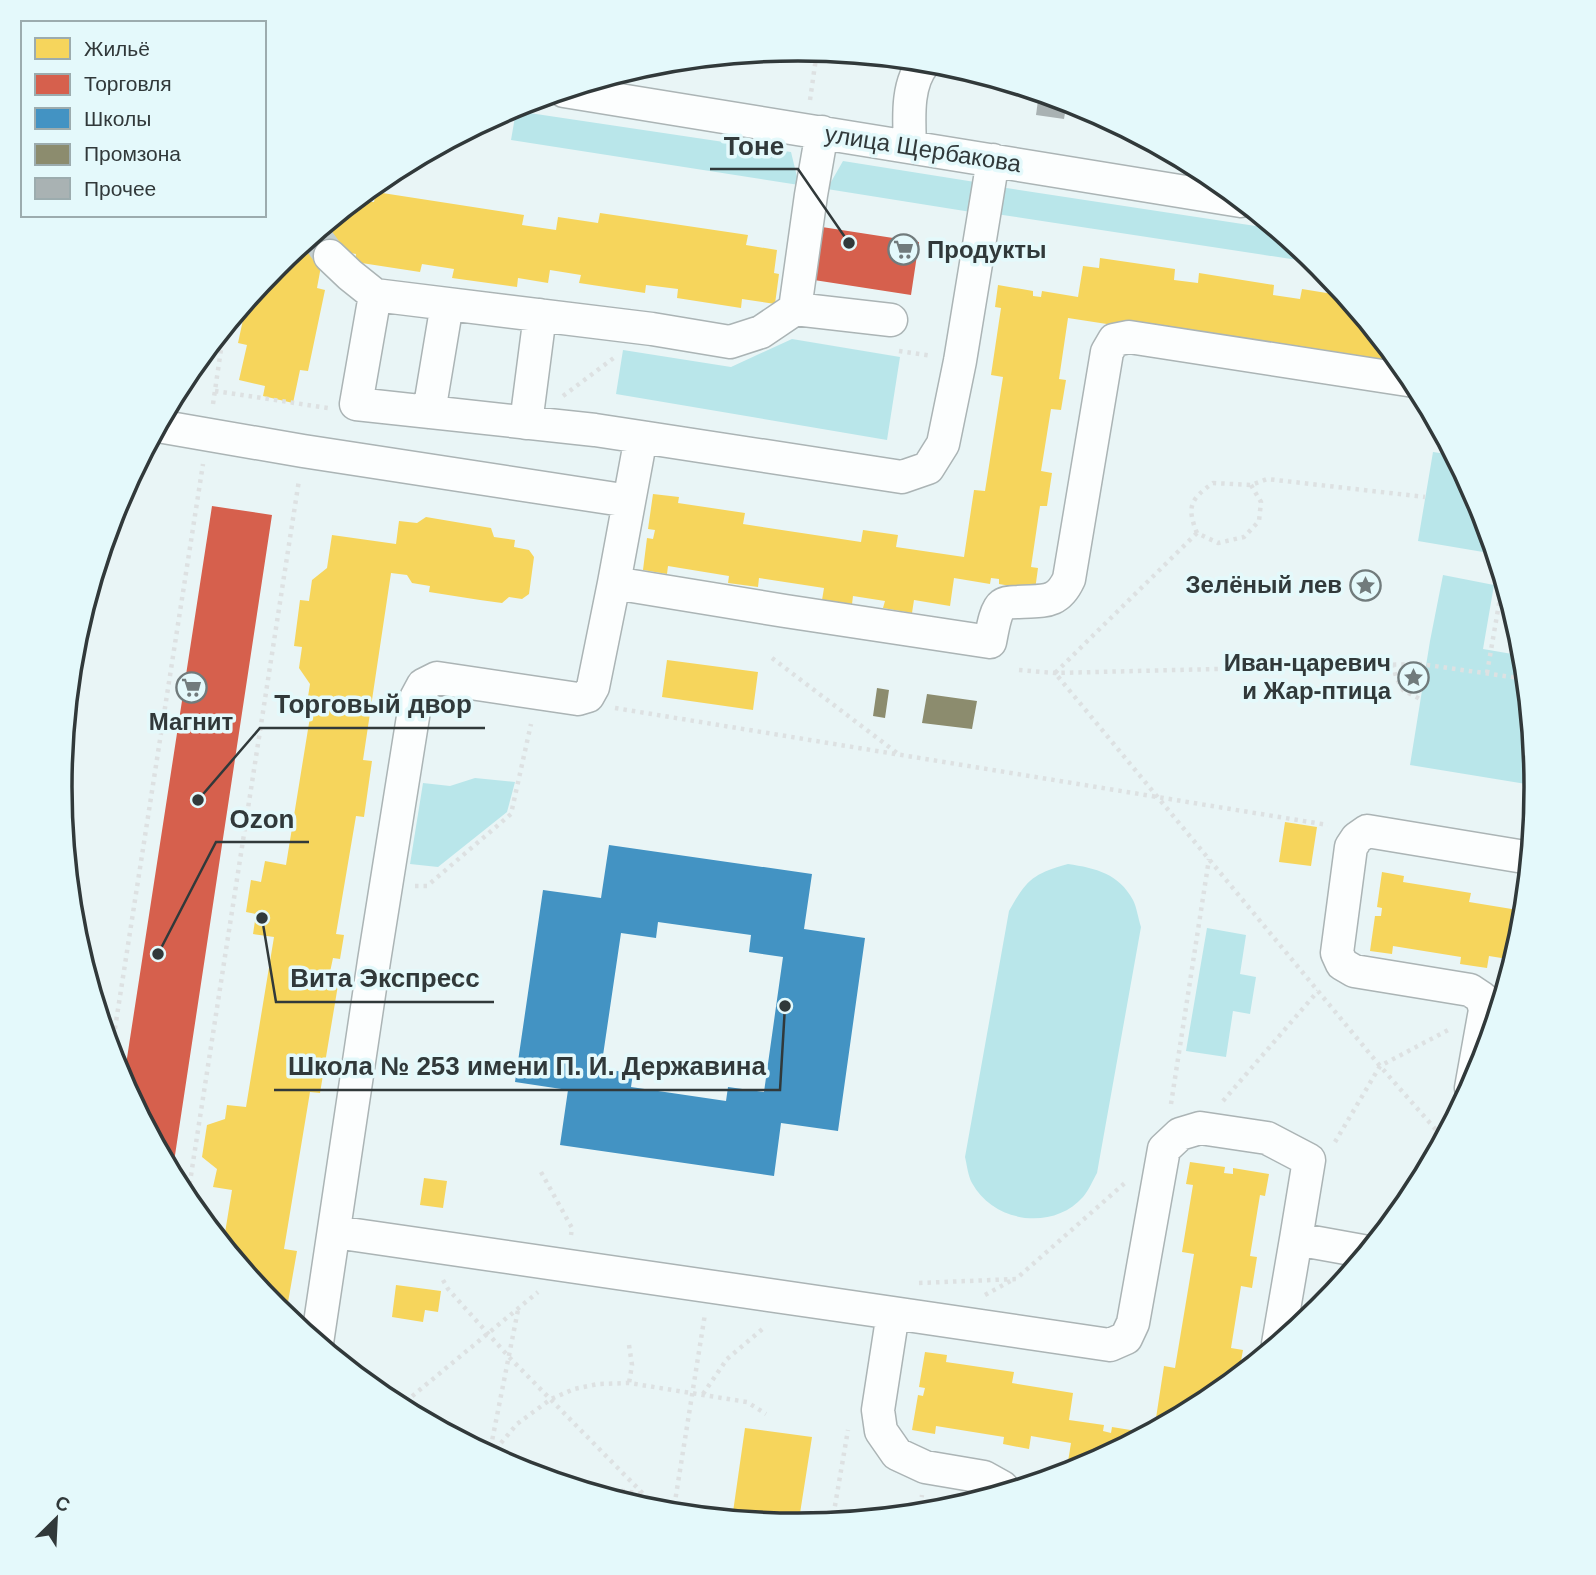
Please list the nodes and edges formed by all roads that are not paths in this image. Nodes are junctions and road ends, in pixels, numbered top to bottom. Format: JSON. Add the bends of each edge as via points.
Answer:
{"nodes":[{"id":1,"x":918,"y":71,"type":"edge"},
{"id":2,"x":620,"y":86,"type":"edge"},
{"id":3,"x":816,"y":120,"type":"junction"},
{"id":4,"x":911,"y":146,"type":"junction"},
{"id":5,"x":993,"y":160,"type":"junction"},
{"id":6,"x":1221,"y":198,"type":"edge"},
{"id":7,"x":319,"y":241,"type":"tunnel mouth"},
{"id":8,"x":376,"y":295,"type":"junction"},
{"id":9,"x":447,"y":304,"type":"junction"},
{"id":10,"x":795,"y":309,"type":"junction"},
{"id":11,"x":540,"y":315,"type":"junction"},
{"id":12,"x":891,"y":320,"type":"dead end"},
{"id":13,"x":1398,"y":379,"type":"edge"},
{"id":14,"x":429,"y":412,"type":"junction"},
{"id":15,"x":526,"y":423,"type":"junction"},
{"id":16,"x":167,"y":428,"type":"edge"},
{"id":17,"x":641,"y":436,"type":"junction"},
{"id":18,"x":629,"y":501,"type":"junction"},
{"id":19,"x":614,"y":583,"type":"junction"},
{"id":20,"x":1521,"y":856,"type":"edge"},
{"id":21,"x":1480,"y":1035,"type":"edge"},
{"id":22,"x":335,"y":1232,"type":"junction"},
{"id":23,"x":1296,"y":1239,"type":"junction"},
{"id":24,"x":1357,"y":1250,"type":"edge"},
{"id":25,"x":893,"y":1313,"type":"junction"},
{"id":26,"x":1280,"y":1331,"type":"edge"},
{"id":27,"x":319,"y":1334,"type":"edge"},
{"id":28,"x":999,"y":1485,"type":"edge"}],
"edges":[{"from":1,"to":4,"type":"street","via":[[909,118]]},
{"from":2,"to":3,"type":"street","name":"улица Щербакова"},
{"from":3,"to":4,"type":"street","name":"улица Щербакова"},
{"from":3,"to":10,"type":"street"},
{"from":4,"to":5,"type":"street","name":"улица Щербакова"},
{"from":5,"to":6,"type":"street","name":"улица Щербакова"},
{"from":5,"to":17,"type":"street","via":[[943,444],[928,468],[902,477]]},
{"from":7,"to":8,"type":"street"},
{"from":8,"to":9,"type":"street"},
{"from":8,"to":14,"type":"street","via":[[356,404]]},
{"from":9,"to":11,"type":"street"},
{"from":9,"to":14,"type":"street"},
{"from":10,"to":11,"type":"street","via":[[761,332],[730,342]]},
{"from":10,"to":12,"type":"street"},
{"from":11,"to":15,"type":"street"},
{"from":13,"to":19,"type":"street","via":[[1129,337],[1114,340],[1107,352],[1069,579],[1062,593],[1050,599],[1002,605],[990,642]]},
{"from":14,"to":15,"type":"street"},
{"from":15,"to":17,"type":"street"},
{"from":16,"to":18,"type":"street"},
{"from":17,"to":18,"type":"street"},
{"from":18,"to":19,"type":"street"},
{"from":19,"to":22,"type":"street","via":[[588,696],[579,699],[437,678],[424,685],[416,698]]},
{"from":20,"to":21,"type":"street","via":[[1367,831],[1352,847],[1337,953],[1342,964],[1354,971],[1470,990],[1482,998],[1485,1010]]},
{"from":22,"to":25,"type":"street"},
{"from":22,"to":27,"type":"street"},
{"from":23,"to":24,"type":"street"},
{"from":23,"to":25,"type":"street","via":[[1308,1160],[1267,1138],[1200,1128],[1180,1134],[1164,1149],[1133,1322],[1126,1338],[1110,1345]]},
{"from":23,"to":26,"type":"street"},
{"from":25,"to":28,"type":"street","via":[[878,1410],[881,1431],[897,1454],[925,1467],[984,1477]]}]}
